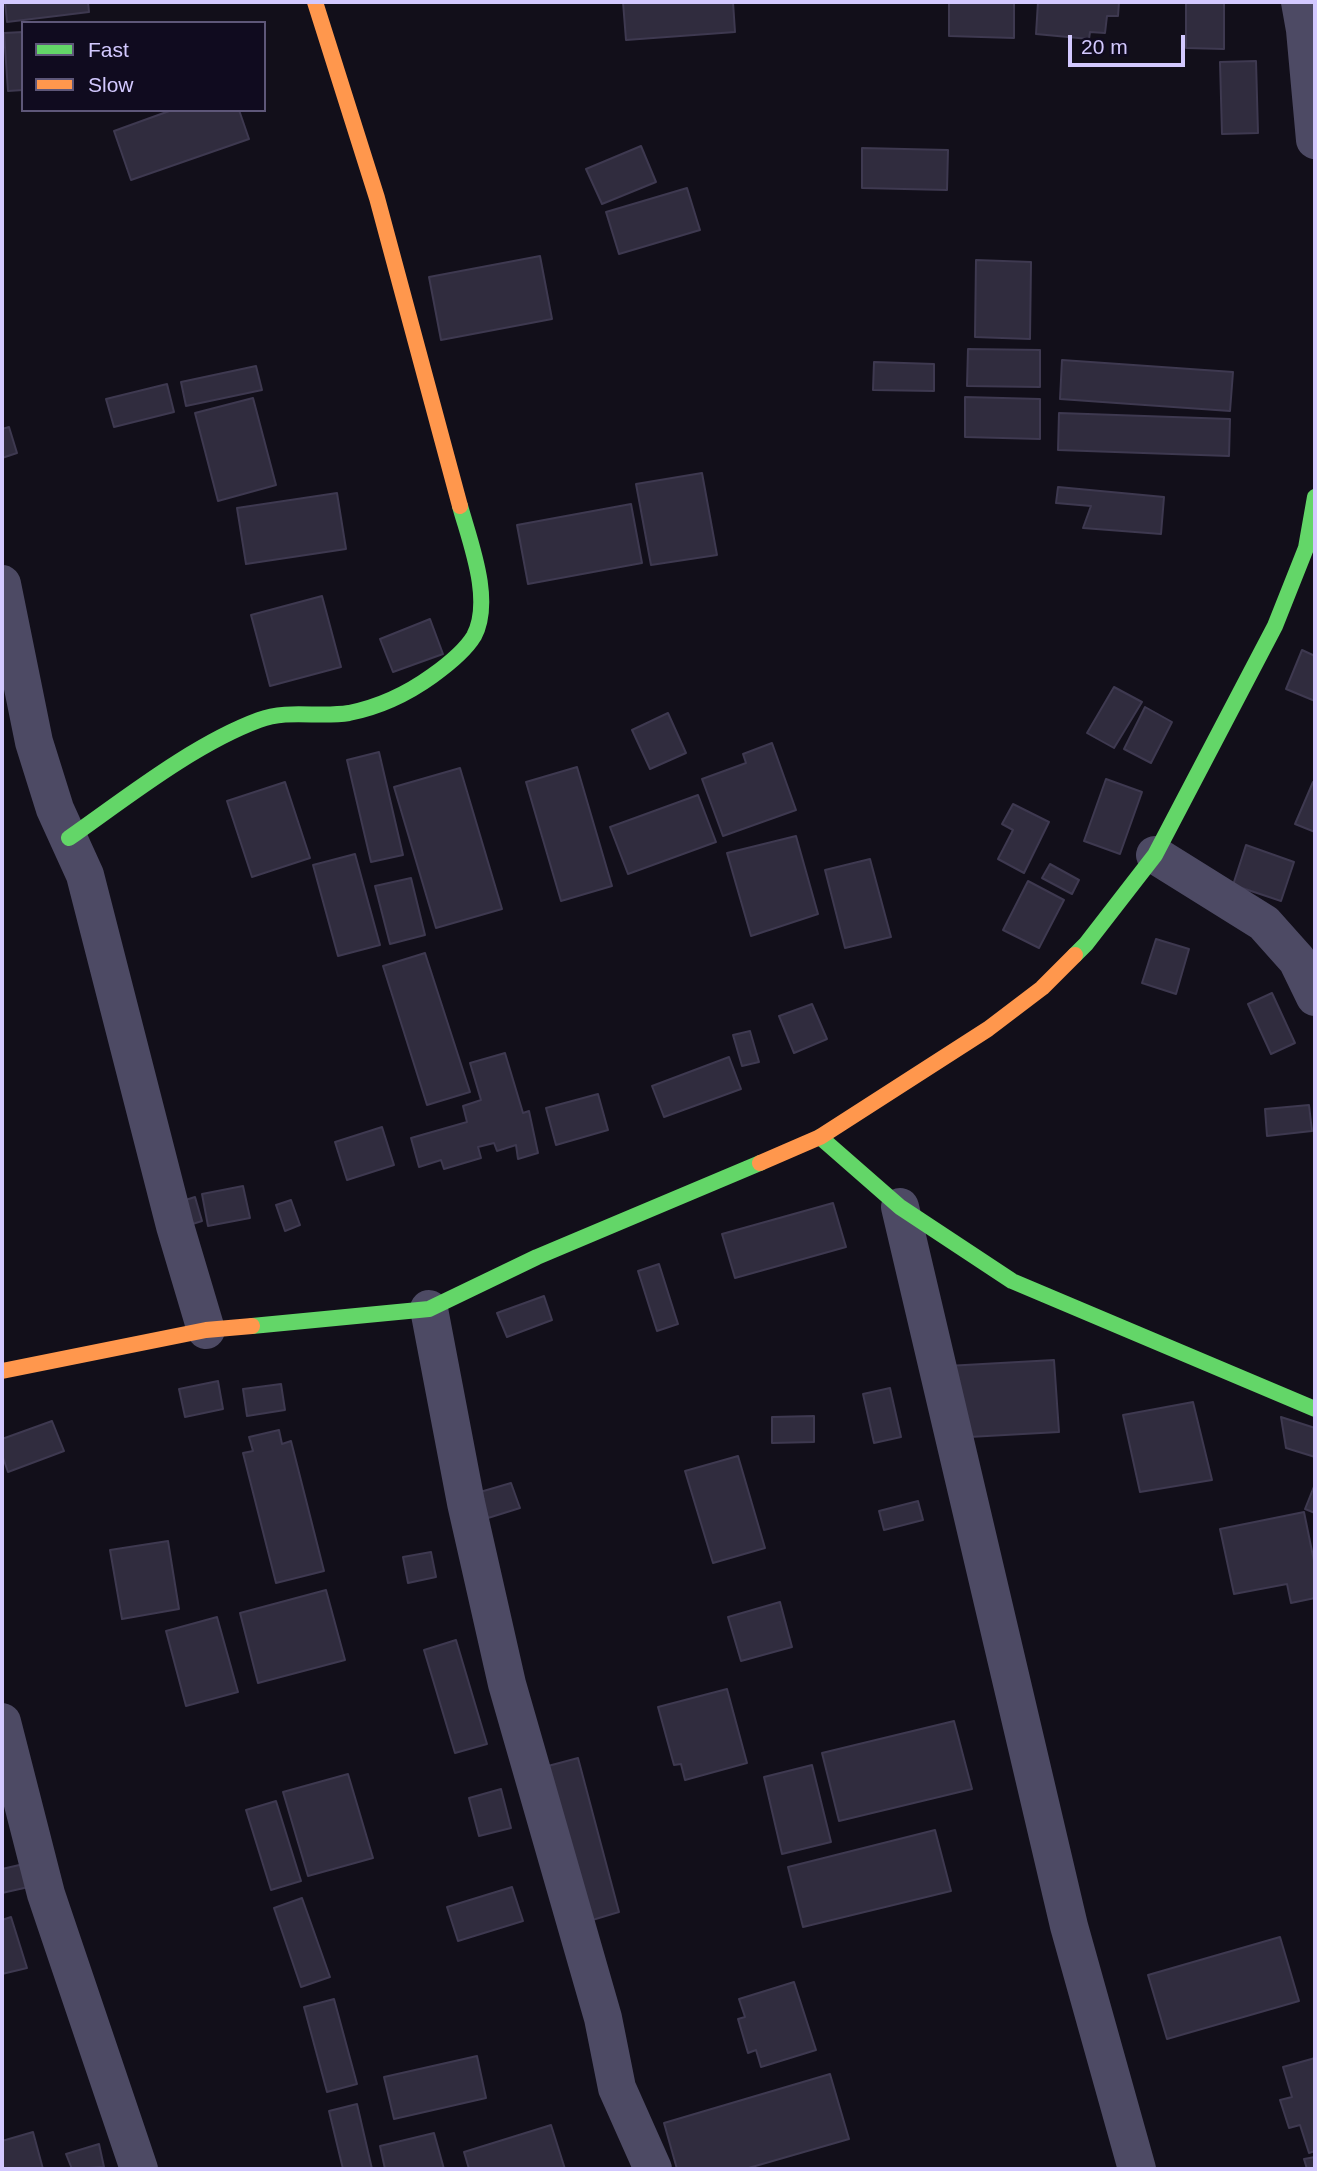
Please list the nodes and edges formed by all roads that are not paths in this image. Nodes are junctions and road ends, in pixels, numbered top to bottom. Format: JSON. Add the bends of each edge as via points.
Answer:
{"nodes":[{"id":1,"x":314,"y":2,"type":"edge"},
{"id":2,"x":1300,"y":2,"type":"edge"},
{"id":3,"x":1315,"y":140,"type":"edge"},
{"id":4,"x":1315,"y":497,"type":"edge"},
{"id":5,"x":2,"y":584,"type":"edge"},
{"id":6,"x":69,"y":838,"type":"junction"},
{"id":7,"x":1156,"y":855,"type":"junction"},
{"id":8,"x":1315,"y":997,"type":"edge"},
{"id":9,"x":820,"y":1137,"type":"junction"},
{"id":10,"x":900,"y":1207,"type":"junction"},
{"id":11,"x":429,"y":1309,"type":"junction"},
{"id":12,"x":206,"y":1330,"type":"junction"},
{"id":13,"x":2,"y":1371,"type":"edge"},
{"id":14,"x":1315,"y":1409,"type":"edge"},
{"id":15,"x":2,"y":1722,"type":"edge"},
{"id":16,"x":139,"y":2169,"type":"edge"},
{"id":17,"x":653,"y":2169,"type":"edge"},
{"id":18,"x":1137,"y":2169,"type":"edge"}],
"edges":[{"from":1,"to":6,"type":"street","via":[[385,225],[479,576],[481,615],[474,636],[447,665],[409,691],[381,705],[345,713],[277,714],[250,723],[181,761]]},
{"from":2,"to":3,"type":"street"},
{"from":4,"to":7,"type":"street","via":[[1306,548],[1275,626]]},
{"from":5,"to":6,"type":"street","via":[[34,742]]},
{"from":6,"to":12,"type":"street","via":[[85,875]]},
{"from":7,"to":8,"type":"street","via":[[1264,923],[1297,960]]},
{"from":7,"to":9,"type":"street","via":[[1086,944],[1042,988],[988,1029]]},
{"from":9,"to":10,"type":"street"},
{"from":9,"to":11,"type":"street","via":[[537,1256]]},
{"from":10,"to":14,"type":"street","via":[[1012,1281]]},
{"from":10,"to":18,"type":"street","via":[[1069,1926]]},
{"from":11,"to":12,"type":"street"},
{"from":11,"to":17,"type":"street","via":[[507,1684],[603,2018],[617,2088]]},
{"from":12,"to":13,"type":"street"},
{"from":15,"to":16,"type":"street","via":[[46,1894]]}]}
